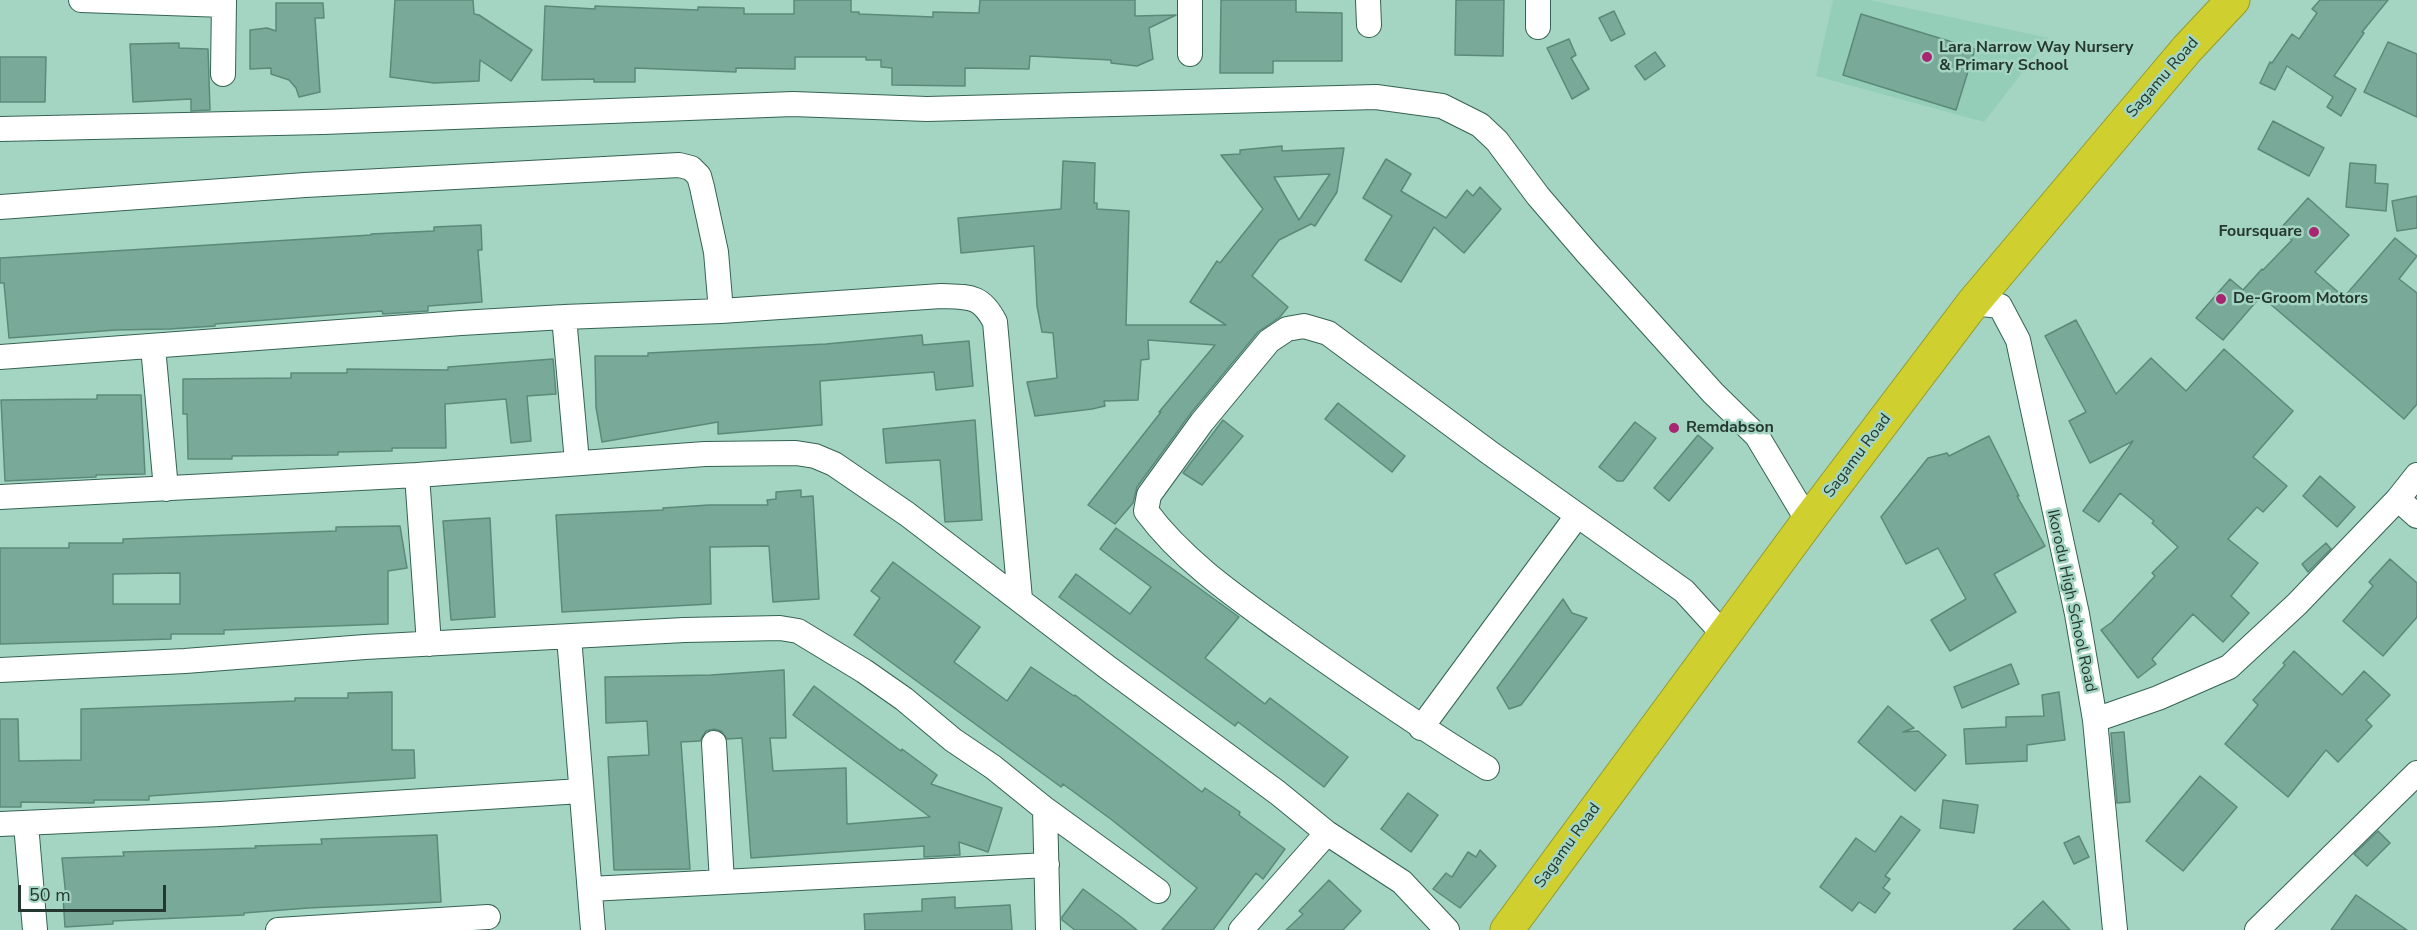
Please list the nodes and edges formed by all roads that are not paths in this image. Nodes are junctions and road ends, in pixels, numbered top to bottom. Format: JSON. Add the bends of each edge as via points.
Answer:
{"nodes":[{"id":1,"x":81,"y":0,"type":"edge"},
{"id":2,"x":1190,"y":0,"type":"edge"},
{"id":3,"x":1368,"y":0,"type":"edge"},
{"id":4,"x":1538,"y":0,"type":"edge"},
{"id":5,"x":2233,"y":0,"type":"edge"},
{"id":6,"x":224,"y":2,"type":"edge"},
{"id":7,"x":1368,"y":25,"type":"dead end"},
{"id":8,"x":1538,"y":27,"type":"dead end"},
{"id":9,"x":1190,"y":54,"type":"dead end"},
{"id":10,"x":223,"y":74,"type":"dead end"},
{"id":11,"x":0,"y":129,"type":"edge"},
{"id":12,"x":0,"y":207,"type":"edge"},
{"id":13,"x":1973,"y":303,"type":"junction"},
{"id":14,"x":721,"y":311,"type":"junction"},
{"id":15,"x":564,"y":316,"type":"junction"},
{"id":16,"x":153,"y":347,"type":"junction"},
{"id":17,"x":0,"y":357,"type":"edge"},
{"id":18,"x":577,"y":462,"type":"junction"},
{"id":19,"x":417,"y":475,"type":"junction"},
{"id":20,"x":2417,"y":475,"type":"edge"},
{"id":21,"x":166,"y":489,"type":"junction"},
{"id":22,"x":0,"y":497,"type":"edge"},
{"id":23,"x":2398,"y":499,"type":"junction"},
{"id":24,"x":1577,"y":516,"type":"junction"},
{"id":25,"x":2417,"y":516,"type":"edge"},
{"id":26,"x":1808,"y":521,"type":"junction"},
{"id":27,"x":1020,"y":599,"type":"junction"},
{"id":28,"x":1725,"y":636,"type":"junction"},
{"id":29,"x":569,"y":637,"type":"junction"},
{"id":30,"x":429,"y":644,"type":"junction"},
{"id":31,"x":0,"y":670,"type":"edge"},
{"id":32,"x":2095,"y":720,"type":"junction"},
{"id":33,"x":1420,"y":728,"type":"junction"},
{"id":34,"x":714,"y":743,"type":"dead end"},
{"id":35,"x":1487,"y":768,"type":"dead end"},
{"id":36,"x":2417,"y":772,"type":"edge"},
{"id":37,"x":581,"y":791,"type":"junction"},
{"id":38,"x":1045,"y":809,"type":"junction"},
{"id":39,"x":0,"y":824,"type":"edge"},
{"id":40,"x":26,"y":824,"type":"junction"},
{"id":41,"x":1327,"y":833,"type":"junction"},
{"id":42,"x":1047,"y":865,"type":"junction"},
{"id":43,"x":722,"y":882,"type":"junction"},
{"id":44,"x":590,"y":889,"type":"junction"},
{"id":45,"x":1158,"y":891,"type":"dead end"},
{"id":46,"x":488,"y":917,"type":"dead end"},
{"id":47,"x":35,"y":930,"type":"edge"},
{"id":48,"x":278,"y":930,"type":"edge"},
{"id":49,"x":593,"y":930,"type":"edge"},
{"id":50,"x":1048,"y":930,"type":"edge"},
{"id":51,"x":1241,"y":930,"type":"edge"},
{"id":52,"x":1447,"y":930,"type":"edge"},
{"id":53,"x":1507,"y":930,"type":"edge"},
{"id":54,"x":2115,"y":930,"type":"edge"},
{"id":55,"x":2257,"y":930,"type":"edge"}],
"edges":[{"from":1,"to":6,"type":"street"},
{"from":2,"to":9,"type":"street"},
{"from":3,"to":7,"type":"street"},
{"from":4,"to":8,"type":"street"},
{"from":5,"to":13,"type":"highway","name":"Sagamu Road","via":[[2187,49]]},
{"from":6,"to":10,"type":"street"},
{"from":11,"to":26,"type":"street","via":[[322,122],[793,104],[927,109],[1376,97],[1442,106],[1480,125],[1497,141],[1587,253],[1757,436]]},
{"from":12,"to":14,"type":"street","via":[[305,184],[679,165],[691,168],[699,176],[716,252]]},
{"from":13,"to":26,"type":"highway","name":"Sagamu Road"},
{"from":13,"to":32,"type":"street","name":"Ikorodu High School Road","via":[[2000,306],[2018,340],[2077,614]]},
{"from":14,"to":15,"type":"street"},
{"from":14,"to":27,"type":"street","via":[[941,296],[967,297],[986,306],[995,322],[999,352]]},
{"from":15,"to":16,"type":"street"},
{"from":15,"to":18,"type":"street"},
{"from":16,"to":17,"type":"street"},
{"from":16,"to":21,"type":"street"},
{"from":18,"to":19,"type":"street"},
{"from":18,"to":27,"type":"street","via":[[759,453],[815,456],[834,464],[908,514]]},
{"from":19,"to":21,"type":"street"},
{"from":19,"to":30,"type":"street"},
{"from":20,"to":23,"type":"street"},
{"from":21,"to":22,"type":"street"},
{"from":23,"to":25,"type":"street"},
{"from":23,"to":32,"type":"street","via":[[2298,604],[2229,668]]},
{"from":24,"to":28,"type":"street","via":[[1684,591]]},
{"from":24,"to":33,"type":"street"},
{"from":24,"to":33,"type":"street","via":[[1328,333],[1304,326],[1287,329],[1269,340],[1195,431],[1149,495],[1146,511],[1158,527],[1178,549],[1239,599]]},
{"from":26,"to":28,"type":"highway","name":"Sagamu Road"},
{"from":27,"to":41,"type":"street"},
{"from":28,"to":53,"type":"highway","name":"Sagamu Road"},
{"from":29,"to":30,"type":"street"},
{"from":29,"to":37,"type":"street"},
{"from":29,"to":38,"type":"street","via":[[731,629],[798,631],[904,699]]},
{"from":30,"to":31,"type":"street"},
{"from":32,"to":54,"type":"street","name":"Ikorodu High School Road"},
{"from":33,"to":35,"type":"street"},
{"from":34,"to":43,"type":"street"},
{"from":36,"to":55,"type":"street"},
{"from":37,"to":40,"type":"street"},
{"from":37,"to":44,"type":"street"},
{"from":38,"to":42,"type":"street"},
{"from":38,"to":45,"type":"street"},
{"from":39,"to":40,"type":"street"},
{"from":40,"to":47,"type":"street"},
{"from":41,"to":51,"type":"street"},
{"from":41,"to":52,"type":"street","via":[[1402,882]]},
{"from":42,"to":43,"type":"street"},
{"from":42,"to":50,"type":"street"},
{"from":43,"to":44,"type":"street"},
{"from":44,"to":49,"type":"street"},
{"from":46,"to":48,"type":"street"}]}
